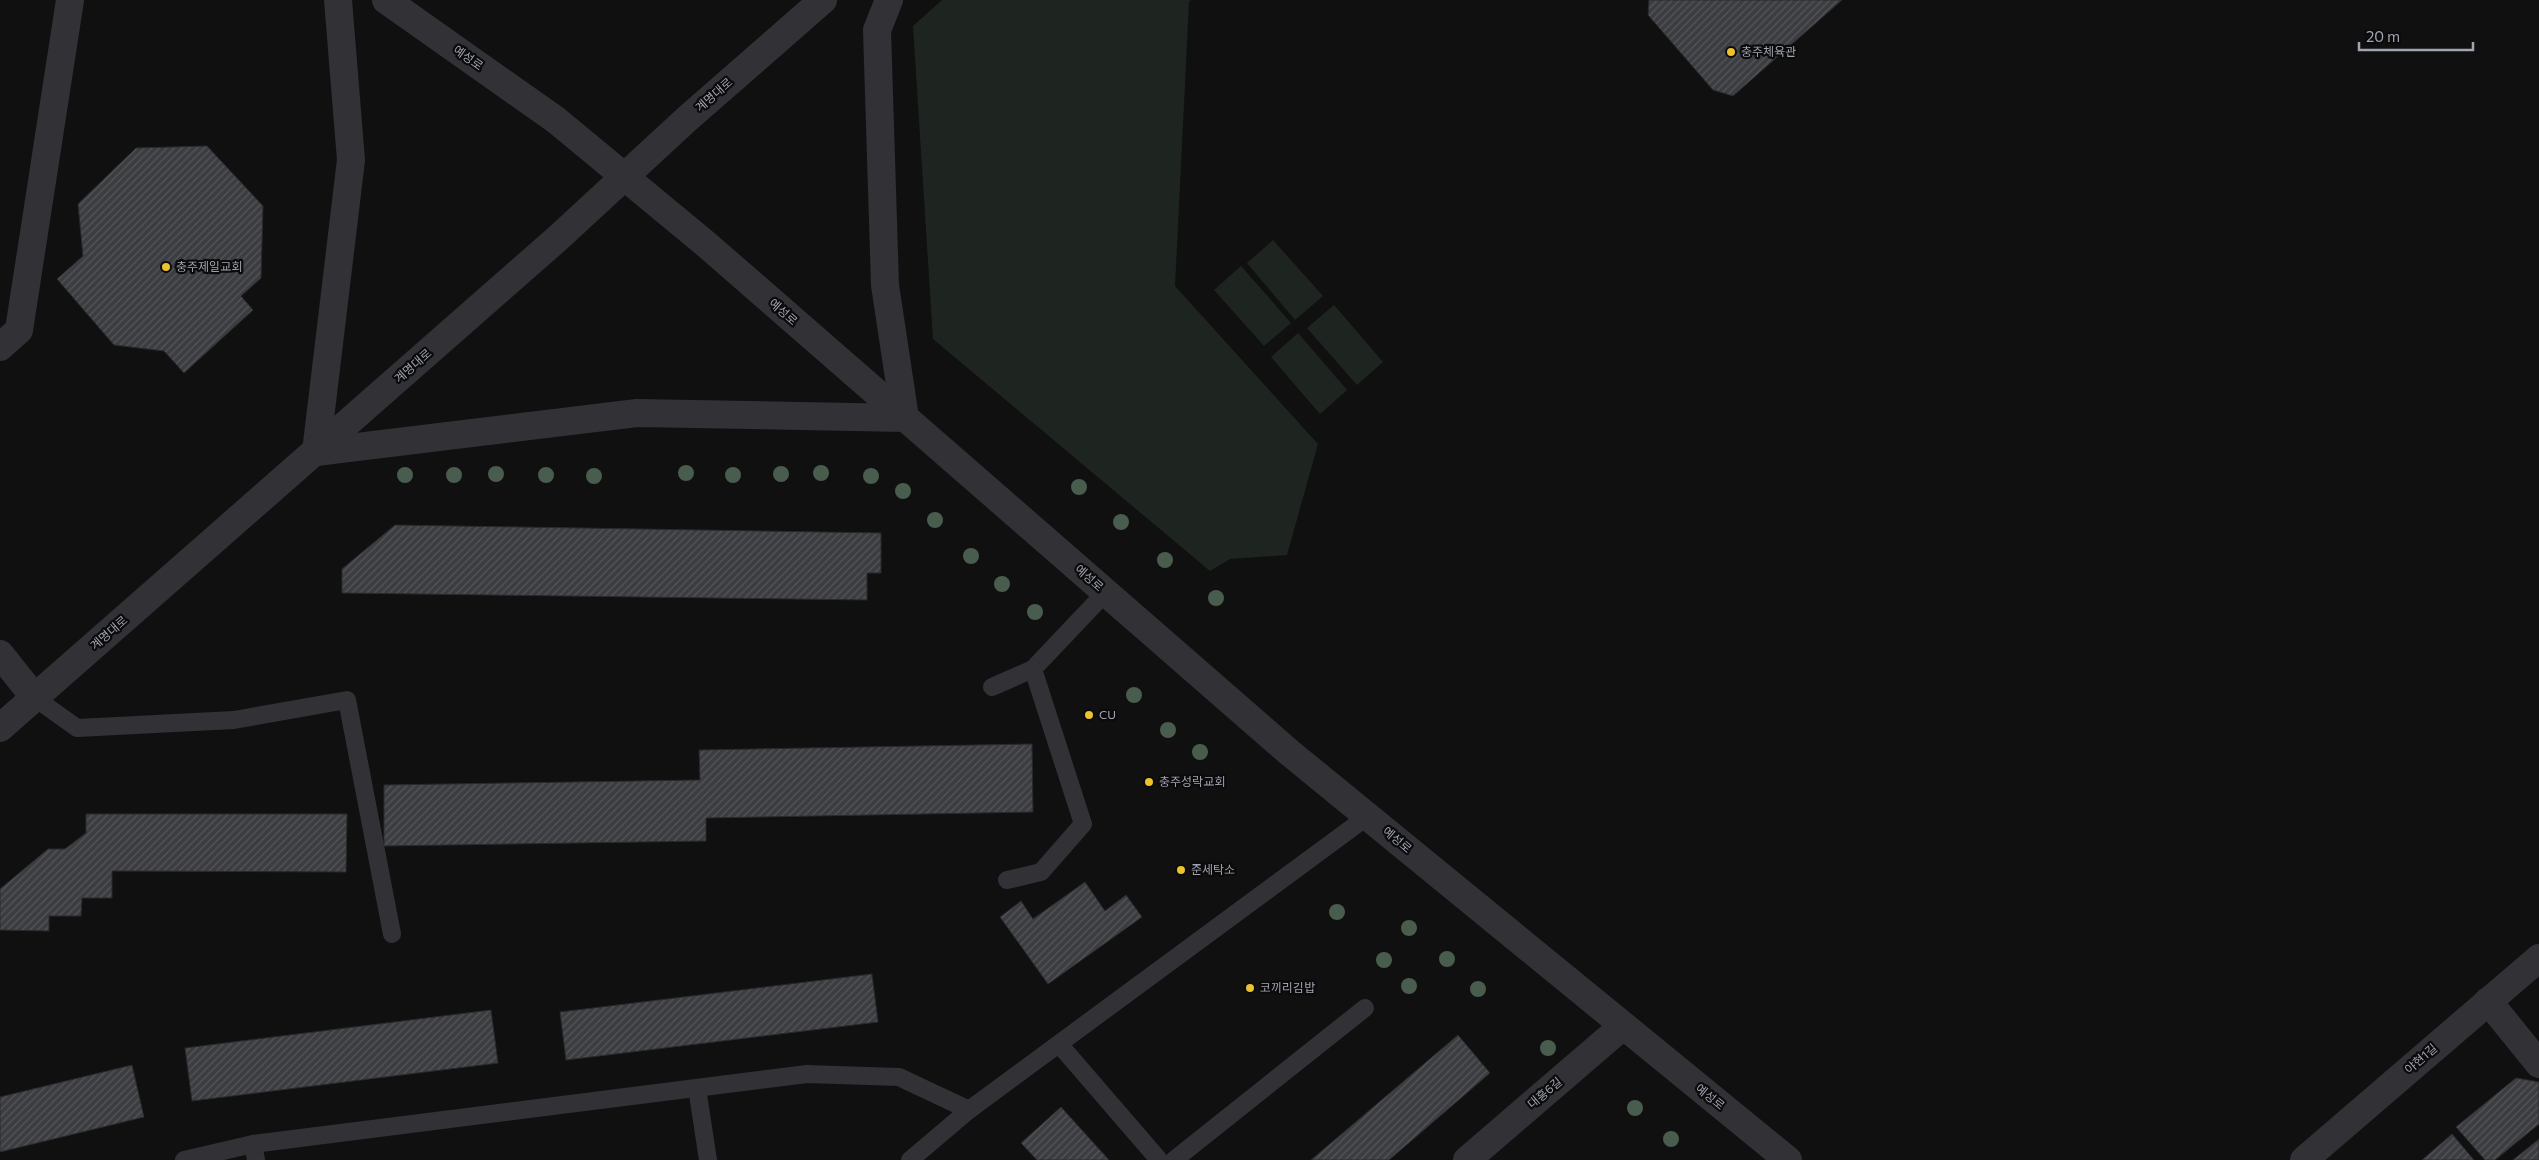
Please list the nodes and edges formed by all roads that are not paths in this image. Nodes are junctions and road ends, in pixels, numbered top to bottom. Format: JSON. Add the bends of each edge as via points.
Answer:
{"nodes":[{"id":1,"x":70,"y":0,"type":"edge"},
{"id":2,"x":338,"y":0,"type":"edge"},
{"id":3,"x":386,"y":0,"type":"edge"},
{"id":4,"x":823,"y":0,"type":"edge"},
{"id":5,"x":889,"y":0,"type":"edge"},
{"id":6,"x":624,"y":178,"type":"junction"},
{"id":7,"x":0,"y":347,"type":"edge"},
{"id":8,"x":905,"y":418,"type":"junction"},
{"id":9,"x":316,"y":452,"type":"junction"},
{"id":10,"x":1106,"y":592,"type":"junction"},
{"id":11,"x":0,"y":654,"type":"edge"},
{"id":12,"x":1033,"y":669,"type":"junction"},
{"id":13,"x":992,"y":687,"type":"dead end"},
{"id":14,"x":35,"y":698,"type":"junction"},
{"id":15,"x":0,"y":728,"type":"edge"},
{"id":16,"x":1368,"y":816,"type":"junction"},
{"id":17,"x":1007,"y":880,"type":"dead end"},
{"id":18,"x":392,"y":934,"type":"dead end"},
{"id":19,"x":2539,"y":958,"type":"edge"},
{"id":20,"x":2488,"y":1002,"type":"junction"},
{"id":21,"x":1365,"y":1008,"type":"dead end"},
{"id":22,"x":1623,"y":1026,"type":"junction"},
{"id":23,"x":1058,"y":1044,"type":"junction"},
{"id":24,"x":2539,"y":1064,"type":"edge"},
{"id":25,"x":697,"y":1088,"type":"junction"},
{"id":26,"x":969,"y":1110,"type":"junction"},
{"id":27,"x":255,"y":1152,"type":"edge"},
{"id":28,"x":184,"y":1160,"type":"edge"},
{"id":29,"x":708,"y":1160,"type":"edge"},
{"id":30,"x":910,"y":1160,"type":"edge"},
{"id":31,"x":1159,"y":1160,"type":"edge"},
{"id":32,"x":1174,"y":1160,"type":"edge"},
{"id":33,"x":1466,"y":1160,"type":"edge"},
{"id":34,"x":1788,"y":1160,"type":"edge"},
{"id":35,"x":2304,"y":1160,"type":"edge"}],
"edges":[{"from":1,"to":7,"type":"street","via":[[19,330]]},
{"from":2,"to":9,"type":"street","via":[[351,160]]},
{"from":3,"to":6,"type":"street","name":"예성로","via":[[556,120]]},
{"from":4,"to":6,"type":"street","name":"계명대로"},
{"from":5,"to":8,"type":"street","via":[[877,30],[884,276]]},
{"from":6,"to":8,"type":"street","name":"예성로"},
{"from":6,"to":9,"type":"street","name":"계명대로"},
{"from":8,"to":9,"type":"street","via":[[637,413]]},
{"from":8,"to":10,"type":"street","name":"예성로"},
{"from":9,"to":14,"type":"street","name":"계명대로"},
{"from":10,"to":12,"type":"lane"},
{"from":10,"to":16,"type":"street","name":"예성로","via":[[1290,753]]},
{"from":11,"to":14,"type":"street"},
{"from":12,"to":13,"type":"lane"},
{"from":12,"to":17,"type":"lane","via":[[1083,824],[1041,872]]},
{"from":14,"to":15,"type":"street","name":"계명대로"},
{"from":14,"to":18,"type":"lane","via":[[77,728],[234,720],[346,700]]},
{"from":16,"to":22,"type":"street","name":"예성로"},
{"from":16,"to":23,"type":"lane"},
{"from":19,"to":20,"type":"street","name":"야현1길"},
{"from":20,"to":24,"type":"street"},
{"from":20,"to":35,"type":"street","name":"야현1길"},
{"from":21,"to":32,"type":"lane"},
{"from":22,"to":33,"type":"street","name":"대흥6길"},
{"from":22,"to":34,"type":"street","name":"예성로"},
{"from":23,"to":26,"type":"lane"},
{"from":23,"to":31,"type":"lane"},
{"from":25,"to":26,"type":"lane","via":[[807,1074],[899,1077]]},
{"from":25,"to":27,"type":"lane"},
{"from":25,"to":29,"type":"lane"},
{"from":26,"to":30,"type":"lane"},
{"from":27,"to":28,"type":"lane"}]}
